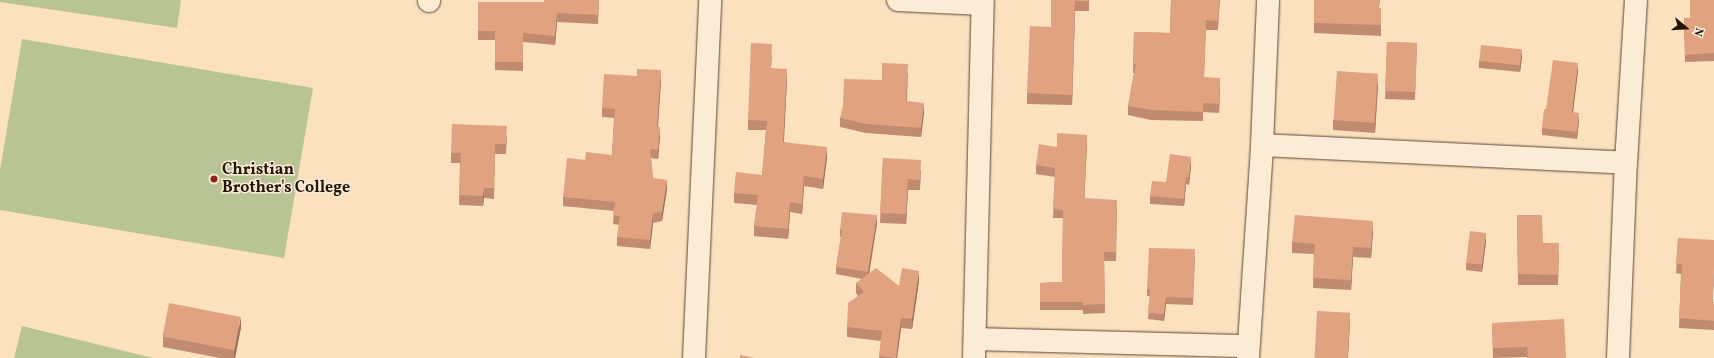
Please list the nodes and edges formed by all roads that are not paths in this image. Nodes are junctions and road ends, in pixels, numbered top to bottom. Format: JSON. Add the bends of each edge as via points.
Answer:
{"nodes":[{"id":1,"x":710,"y":0,"type":"edge"},
{"id":2,"x":898,"y":0,"type":"edge"},
{"id":3,"x":1268,"y":0,"type":"edge"},
{"id":4,"x":1636,"y":0,"type":"edge"},
{"id":5,"x":982,"y":2,"type":"edge"},
{"id":6,"x":1262,"y":145,"type":"junction"},
{"id":7,"x":1626,"y":163,"type":"junction"},
{"id":8,"x":974,"y":349,"type":"edge"},
{"id":9,"x":1248,"y":352,"type":"edge"},
{"id":10,"x":694,"y":358,"type":"edge"},
{"id":11,"x":1618,"y":358,"type":"edge"}],
"edges":[{"from":1,"to":10,"type":"street"},
{"from":2,"to":5,"type":"street"},
{"from":3,"to":6,"type":"street"},
{"from":4,"to":7,"type":"street"},
{"from":5,"to":8,"type":"street"},
{"from":6,"to":7,"type":"street"},
{"from":6,"to":9,"type":"street"},
{"from":7,"to":11,"type":"street"},
{"from":8,"to":9,"type":"street"}]}
